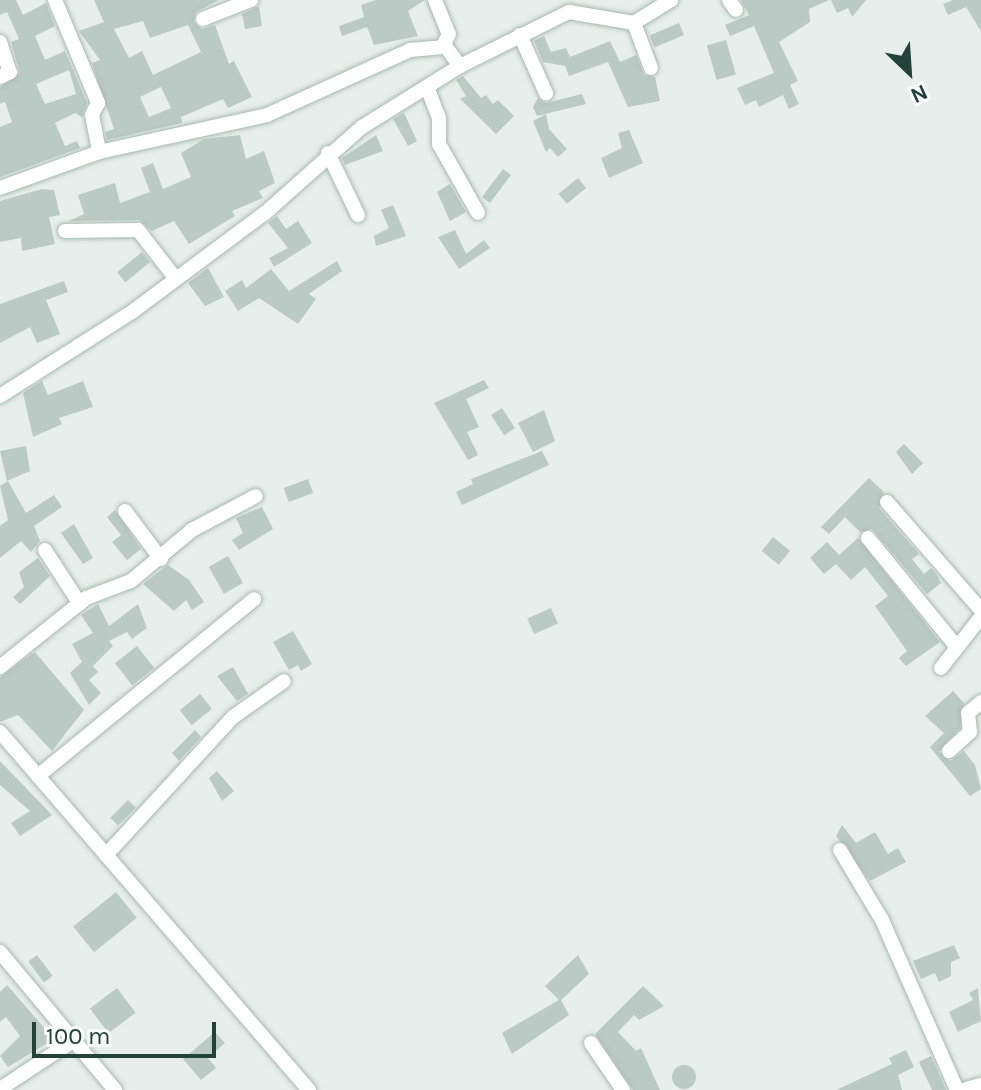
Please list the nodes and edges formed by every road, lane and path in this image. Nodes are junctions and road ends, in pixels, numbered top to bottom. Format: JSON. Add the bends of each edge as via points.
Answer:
{"nodes":[{"id":1,"x":55,"y":0,"type":"edge"},
{"id":2,"x":251,"y":0,"type":"edge"},
{"id":3,"x":435,"y":0,"type":"edge"},
{"id":4,"x":671,"y":0,"type":"edge"},
{"id":5,"x":203,"y":19,"type":"dead end"},
{"id":6,"x":634,"y":23,"type":"junction"},
{"id":7,"x":520,"y":35,"type":"junction"},
{"id":8,"x":0,"y":42,"type":"edge"},
{"id":9,"x":443,"y":46,"type":"junction"},
{"id":10,"x":460,"y":66,"type":"junction"},
{"id":11,"x":651,"y":68,"type":"dead end"},
{"id":12,"x":0,"y":77,"type":"edge"},
{"id":13,"x":427,"y":87,"type":"junction"},
{"id":14,"x":546,"y":93,"type":"dead end"},
{"id":15,"x":99,"y":152,"type":"junction"},
{"id":16,"x":328,"y":153,"type":"junction"},
{"id":17,"x":0,"y":188,"type":"edge"},
{"id":18,"x":478,"y":213,"type":"dead end"},
{"id":19,"x":358,"y":215,"type":"dead end"},
{"id":20,"x":65,"y":231,"type":"dead end"},
{"id":21,"x":176,"y":279,"type":"junction"},
{"id":22,"x":0,"y":396,"type":"edge"},
{"id":23,"x":256,"y":496,"type":"dead end"},
{"id":24,"x":887,"y":502,"type":"dead end"},
{"id":25,"x":125,"y":511,"type":"dead end"},
{"id":26,"x":868,"y":538,"type":"dead end"},
{"id":27,"x":45,"y":550,"type":"dead end"},
{"id":28,"x":161,"y":559,"type":"junction"},
{"id":29,"x":254,"y":599,"type":"dead end"},
{"id":30,"x":80,"y":604,"type":"junction"},
{"id":31,"x":981,"y":610,"type":"edge"},
{"id":32,"x":981,"y":617,"type":"edge"},
{"id":33,"x":956,"y":646,"type":"junction"},
{"id":34,"x":0,"y":667,"type":"edge"},
{"id":35,"x":941,"y":668,"type":"dead end"},
{"id":36,"x":284,"y":681,"type":"dead end"},
{"id":37,"x":981,"y":702,"type":"edge"},
{"id":38,"x":0,"y":732,"type":"edge"},
{"id":39,"x":949,"y":751,"type":"dead end"},
{"id":40,"x":38,"y":776,"type":"junction"},
{"id":41,"x":840,"y":850,"type":"dead end"},
{"id":42,"x":106,"y":855,"type":"junction"},
{"id":43,"x":2,"y":957,"type":"edge"},
{"id":44,"x":74,"y":1040,"type":"junction"},
{"id":45,"x":591,"y":1043,"type":"dead end"},
{"id":46,"x":981,"y":1085,"type":"edge"},
{"id":47,"x":0,"y":1089,"type":"edge"},
{"id":48,"x":115,"y":1090,"type":"edge"},
{"id":49,"x":309,"y":1090,"type":"edge"},
{"id":50,"x":623,"y":1090,"type":"edge"},
{"id":51,"x":960,"y":1090,"type":"edge"}],
"edges":[{"from":1,"to":15,"type":"street","via":[[98,103],[92,115]]},
{"from":2,"to":5,"type":"street"},
{"from":3,"to":9,"type":"street","via":[[449,34]]},
{"from":4,"to":6,"type":"street"},
{"from":6,"to":7,"type":"street","via":[[569,12]]},
{"from":6,"to":11,"type":"street"},
{"from":7,"to":10,"type":"street"},
{"from":7,"to":14,"type":"street"},
{"from":8,"to":12,"type":"street","via":[[10,72]]},
{"from":9,"to":10,"type":"street"},
{"from":9,"to":15,"type":"street","via":[[410,50],[267,115]]},
{"from":10,"to":13,"type":"street"},
{"from":13,"to":16,"type":"street"},
{"from":13,"to":18,"type":"street","via":[[439,118],[439,144]]},
{"from":15,"to":17,"type":"street"},
{"from":16,"to":19,"type":"street"},
{"from":16,"to":21,"type":"street","via":[[265,213]]},
{"from":20,"to":21,"type":"street","via":[[138,230]]},
{"from":21,"to":22,"type":"street"},
{"from":23,"to":28,"type":"street","via":[[192,530]]},
{"from":24,"to":31,"type":"street"},
{"from":25,"to":28,"type":"street"},
{"from":26,"to":33,"type":"street"},
{"from":27,"to":30,"type":"street"},
{"from":28,"to":30,"type":"street"},
{"from":29,"to":40,"type":"street"},
{"from":30,"to":34,"type":"street"},
{"from":32,"to":33,"type":"street"},
{"from":33,"to":35,"type":"street"},
{"from":36,"to":42,"type":"street","via":[[233,717]]},
{"from":37,"to":39,"type":"street","via":[[968,713],[970,732]]},
{"from":38,"to":40,"type":"street"},
{"from":40,"to":42,"type":"street"},
{"from":41,"to":51,"type":"street","via":[[882,920]]},
{"from":42,"to":49,"type":"street"},
{"from":43,"to":44,"type":"street"},
{"from":44,"to":47,"type":"street"},
{"from":44,"to":48,"type":"street"},
{"from":45,"to":50,"type":"street"},
{"from":46,"to":51,"type":"street"}]}
